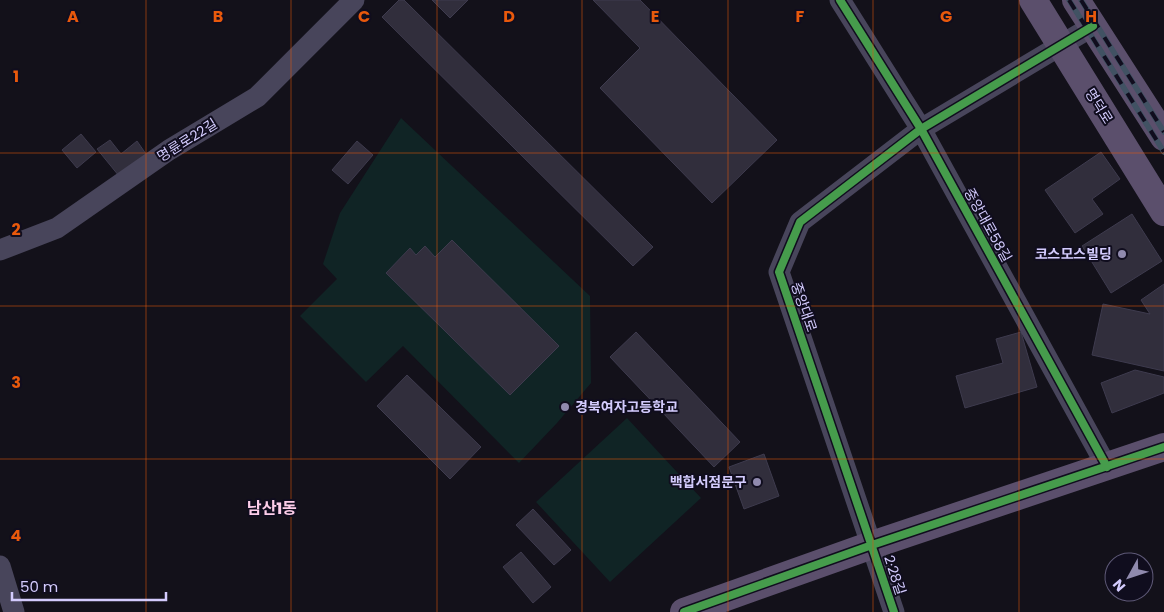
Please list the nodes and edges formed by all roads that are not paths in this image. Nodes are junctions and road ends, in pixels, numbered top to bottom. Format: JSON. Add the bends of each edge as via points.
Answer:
{"nodes":[{"id":1,"x":354,"y":0,"type":"edge"},
{"id":2,"x":840,"y":0,"type":"edge"},
{"id":3,"x":1033,"y":0,"type":"edge"},
{"id":4,"x":1076,"y":0,"type":"edge"},
{"id":5,"x":1093,"y":26,"type":"junction"},
{"id":6,"x":1061,"y":46,"type":"junction"},
{"id":7,"x":921,"y":129,"type":"junction"},
{"id":8,"x":1164,"y":137,"type":"edge"},
{"id":9,"x":1164,"y":212,"type":"edge"},
{"id":10,"x":0,"y":250,"type":"edge"},
{"id":11,"x":1161,"y":450,"type":"edge"},
{"id":12,"x":1107,"y":467,"type":"junction"},
{"id":13,"x":872,"y":545,"type":"junction"},
{"id":14,"x":0,"y":566,"type":"edge"},
{"id":15,"x":14,"y":612,"type":"edge"},
{"id":16,"x":684,"y":612,"type":"edge"},
{"id":17,"x":894,"y":612,"type":"edge"}],
"edges":[{"from":1,"to":10,"type":"street","name":"명륜로22길","via":[[257,97],[170,150],[57,228]]},
{"from":2,"to":7,"type":"street","name":"중앙대로58길"},
{"from":3,"to":6,"type":"main road","name":"명덕로"},
{"from":4,"to":5,"type":"main road"},
{"from":5,"to":6,"type":"street","name":"중앙대로"},
{"from":5,"to":8,"type":"main road"},
{"from":6,"to":7,"type":"street","name":"중앙대로"},
{"from":6,"to":9,"type":"main road","name":"명덕로"},
{"from":7,"to":12,"type":"street","name":"중앙대로58길"},
{"from":7,"to":13,"type":"street","name":"중앙대로","via":[[800,222],[779,272]]},
{"from":11,"to":12,"type":"main road"},
{"from":12,"to":13,"type":"main road"},
{"from":13,"to":16,"type":"main road"},
{"from":13,"to":17,"type":"street","name":"2·28길"},
{"from":14,"to":15,"type":"street"}]}
